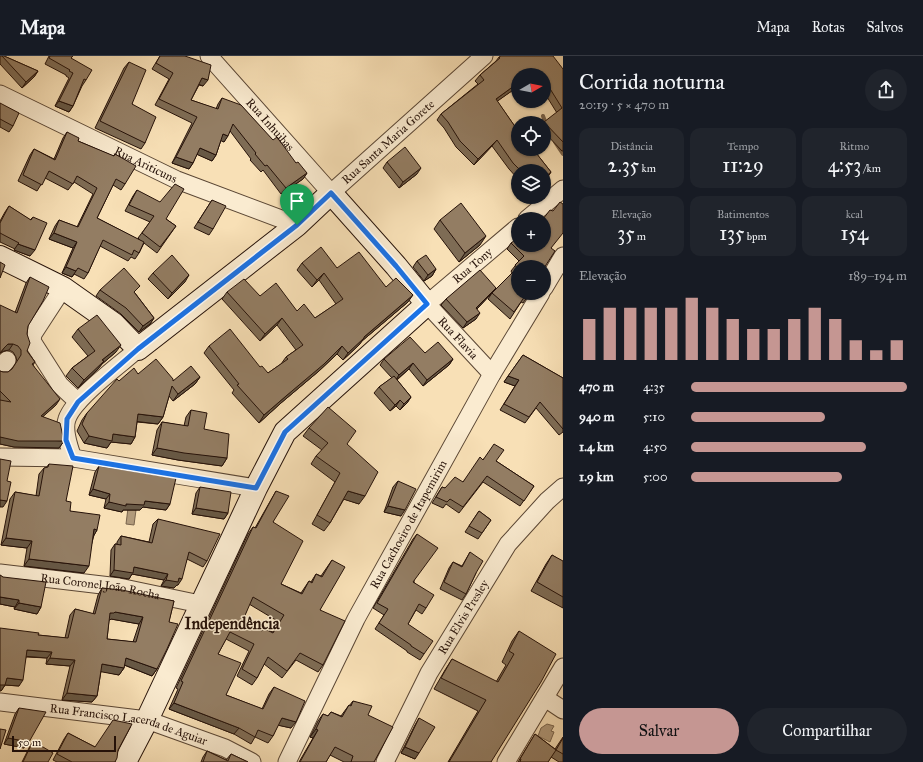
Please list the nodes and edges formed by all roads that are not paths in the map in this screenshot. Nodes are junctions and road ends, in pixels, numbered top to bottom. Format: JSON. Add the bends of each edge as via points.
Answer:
{"nodes":[{"id":1,"x":209,"y":56,"type":"edge"},
{"id":2,"x":484,"y":56,"type":"edge"},
{"id":3,"x":0,"y":94,"type":"edge"},
{"id":4,"x":563,"y":189,"type":"edge"},
{"id":5,"x":331,"y":193,"type":"junction"},
{"id":6,"x":535,"y":212,"type":"edge"},
{"id":7,"x":297,"y":225,"type":"junction"},
{"id":8,"x":511,"y":233,"type":"edge"},
{"id":9,"x":563,"y":256,"type":"edge"},
{"id":10,"x":0,"y":257,"type":"edge"},
{"id":11,"x":551,"y":276,"type":"edge"},
{"id":12,"x":63,"y":288,"type":"junction"},
{"id":13,"x":537,"y":300,"type":"edge"},
{"id":14,"x":427,"y":304,"type":"junction"},
{"id":15,"x":138,"y":349,"type":"junction"},
{"id":16,"x":492,"y":374,"type":"junction"},
{"id":17,"x":78,"y":402,"type":"junction"},
{"id":18,"x":0,"y":457,"type":"edge"},
{"id":19,"x":73,"y":458,"type":"junction"},
{"id":20,"x":563,"y":487,"type":"edge"},
{"id":21,"x":256,"y":488,"type":"junction"},
{"id":22,"x":0,"y":573,"type":"edge"},
{"id":23,"x":200,"y":604,"type":"junction"},
{"id":24,"x":563,"y":667,"type":"edge"},
{"id":25,"x":545,"y":698,"type":"junction"},
{"id":26,"x":0,"y":702,"type":"edge"},
{"id":27,"x":563,"y":710,"type":"edge"},
{"id":28,"x":147,"y":720,"type":"junction"},
{"id":29,"x":125,"y":762,"type":"edge"},
{"id":30,"x":252,"y":762,"type":"edge"},
{"id":31,"x":287,"y":762,"type":"edge"},
{"id":32,"x":385,"y":762,"type":"edge"},
{"id":33,"x":506,"y":762,"type":"edge"}],
"edges":[{"from":1,"to":5,"type":"street","name":"Rua Inhuibas"},
{"from":2,"to":5,"type":"street","name":"Rua Santa Maria Gorete"},
{"from":3,"to":7,"type":"street","name":"Rua Ariticuns","via":[[178,180]]},
{"from":4,"to":6,"type":"street"},
{"from":5,"to":7,"type":"street","name":"Rua Santa Maria Gorete"},
{"from":5,"to":14,"type":"street","name":"Rua Flavia"},
{"from":7,"to":15,"type":"street","name":"Rua Santa Maria Gorete"},
{"from":8,"to":14,"type":"street","name":"Rua Tony"},
{"from":9,"to":11,"type":"street"},
{"from":10,"to":12,"type":"street"},
{"from":12,"to":15,"type":"street","via":[[114,324]]},
{"from":12,"to":17,"type":"street","via":[[33,334],[32,341],[60,385]]},
{"from":13,"to":16,"type":"street","name":"Rua Cachoeiro de Itapemirim"},
{"from":14,"to":16,"type":"street","name":"Rua Flavia"},
{"from":14,"to":21,"type":"street","via":[[285,432]]},
{"from":15,"to":17,"type":"street","name":"Rua Santa Maria Gorete"},
{"from":16,"to":31,"type":"street","name":"Rua Cachoeiro de Itapemirim","via":[[356,619]]},
{"from":17,"to":19,"type":"street","name":"Rua Santa Maria Gorete","via":[[67,419],[66,440]]},
{"from":18,"to":19,"type":"street"},
{"from":19,"to":21,"type":"street"},
{"from":20,"to":32,"type":"street","name":"Rua Elvis Presley","via":[[547,501],[504,550],[429,673]]},
{"from":21,"to":23,"type":"street"},
{"from":22,"to":23,"type":"street","name":"Rua Coronel João Rocha","via":[[119,587]]},
{"from":23,"to":28,"type":"street"},
{"from":24,"to":25,"type":"street"},
{"from":25,"to":27,"type":"street"},
{"from":25,"to":33,"type":"street"},
{"from":26,"to":28,"type":"street","name":"Rua Francisco Lacerda de Aguiar"},
{"from":28,"to":29,"type":"street"},
{"from":28,"to":30,"type":"street","name":"Rua Francisco Lacerda de Aguiar","via":[[225,748]]}]}
